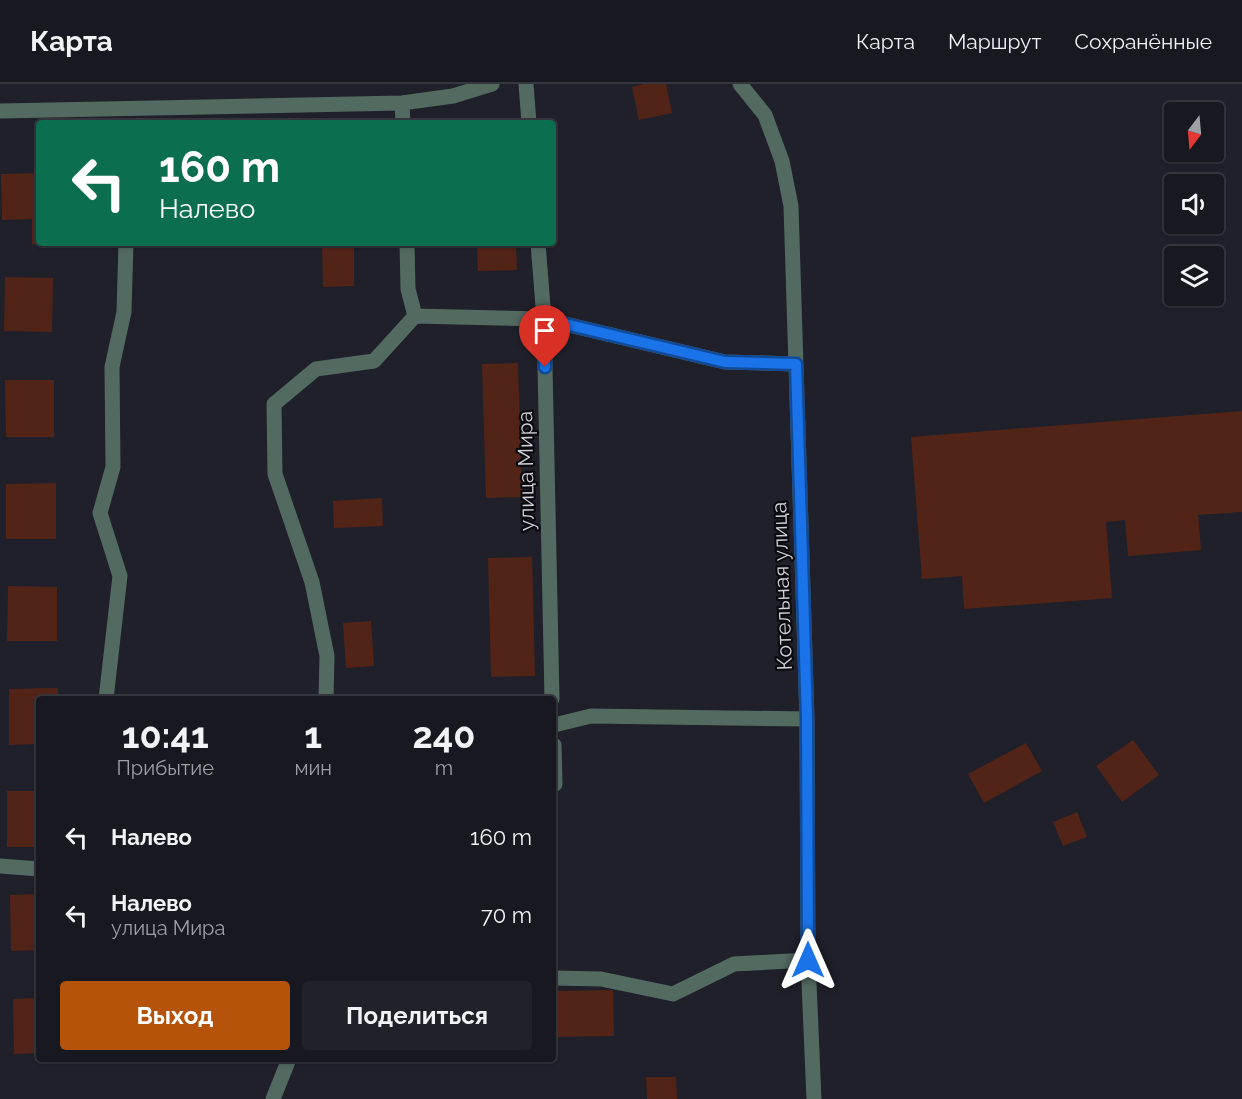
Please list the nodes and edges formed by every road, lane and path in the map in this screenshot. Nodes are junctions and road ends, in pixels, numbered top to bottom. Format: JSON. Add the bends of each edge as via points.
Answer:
{"nodes":[{"id":1,"x":492,"y":84,"type":"edge"},
{"id":2,"x":526,"y":84,"type":"edge"},
{"id":3,"x":740,"y":84,"type":"edge"},
{"id":4,"x":402,"y":103,"type":"junction"},
{"id":5,"x":0,"y":111,"type":"edge"},
{"id":6,"x":119,"y":116,"type":"edge"},
{"id":7,"x":403,"y":120,"type":"edge"},
{"id":8,"x":529,"y":120,"type":"edge"},
{"id":9,"x":126,"y":246,"type":"edge"},
{"id":10,"x":407,"y":246,"type":"edge"},
{"id":11,"x":538,"y":246,"type":"edge"},
{"id":12,"x":415,"y":316,"type":"junction"},
{"id":13,"x":544,"y":319,"type":"junction"},
{"id":14,"x":796,"y":364,"type":"junction"},
{"id":15,"x":106,"y":696,"type":"edge"},
{"id":16,"x":326,"y":696,"type":"edge"},
{"id":17,"x":552,"y":696,"type":"edge"},
{"id":18,"x":807,"y":719,"type":"junction"},
{"id":19,"x":556,"y":725,"type":"edge"},
{"id":20,"x":0,"y":866,"type":"edge"},
{"id":21,"x":36,"y":869,"type":"edge"},
{"id":22,"x":808,"y":960,"type":"junction"},
{"id":23,"x":556,"y":978,"type":"edge"},
{"id":24,"x":288,"y":1062,"type":"edge"},
{"id":25,"x":273,"y":1099,"type":"edge"},
{"id":26,"x":814,"y":1099,"type":"edge"}],
"edges":[{"from":1,"to":4,"type":"street","via":[[453,96]]},
{"from":2,"to":8,"type":"street"},
{"from":3,"to":14,"type":"street","name":"Котельная улица","via":[[765,115],[791,206]]},
{"from":4,"to":6,"type":"street"},
{"from":4,"to":7,"type":"street"},
{"from":5,"to":6,"type":"street"},
{"from":9,"to":15,"type":"street","via":[[124,312],[112,367],[113,467],[100,513],[120,576]]},
{"from":10,"to":12,"type":"street","via":[[408,289]]},
{"from":11,"to":13,"type":"street","name":"улица Мира"},
{"from":12,"to":13,"type":"street"},
{"from":12,"to":16,"type":"street","via":[[374,361],[316,369],[274,405],[275,474],[312,582],[327,656]]},
{"from":13,"to":14,"type":"street","via":[[725,362]]},
{"from":13,"to":17,"type":"street","name":"улица Мира"},
{"from":14,"to":18,"type":"street","name":"Котельная улица"},
{"from":18,"to":19,"type":"street","via":[[591,716]]},
{"from":18,"to":22,"type":"street","name":"Котельная улица"},
{"from":20,"to":21,"type":"street"},
{"from":22,"to":23,"type":"street","via":[[734,964],[673,994],[601,980]]},
{"from":22,"to":26,"type":"street","name":"Котельная улица"},
{"from":24,"to":25,"type":"street"}]}
